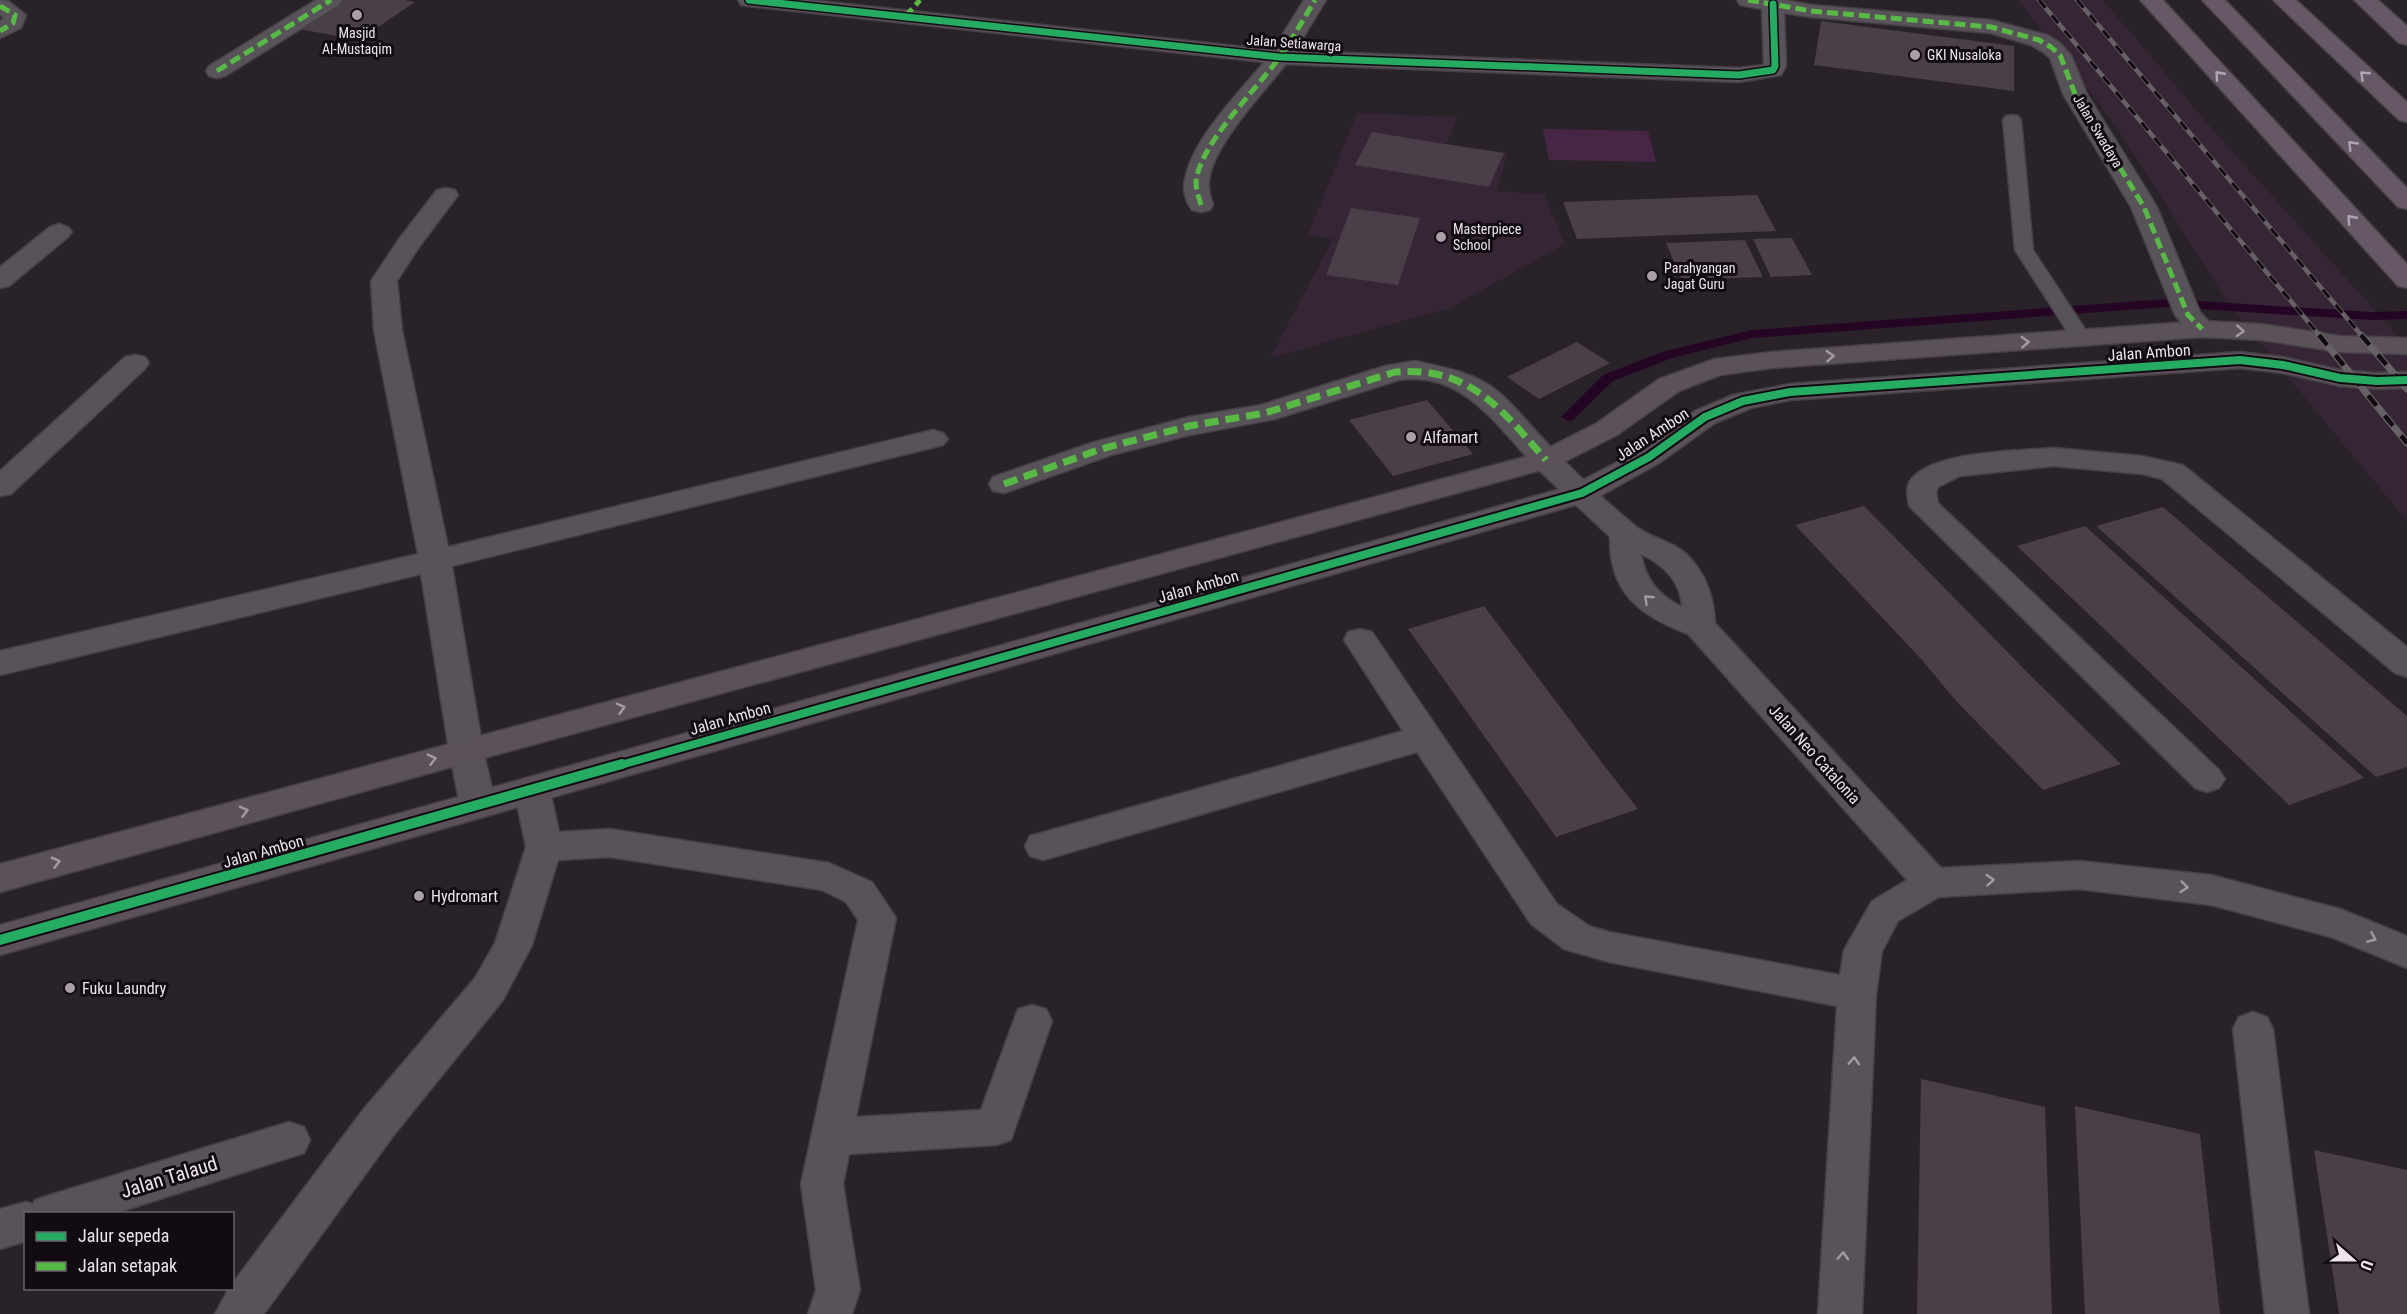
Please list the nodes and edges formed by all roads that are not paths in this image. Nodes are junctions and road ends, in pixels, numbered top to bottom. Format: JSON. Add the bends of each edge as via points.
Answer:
{"nodes":[{"id":1,"x":331,"y":0,"type":"edge"},
{"id":2,"x":749,"y":0,"type":"edge"},
{"id":3,"x":920,"y":0,"type":"edge"},
{"id":4,"x":1315,"y":0,"type":"edge"},
{"id":5,"x":1748,"y":0,"type":"edge"},
{"id":6,"x":2213,"y":0,"type":"edge"},
{"id":7,"x":2284,"y":0,"type":"edge"},
{"id":8,"x":2365,"y":0,"type":"edge"},
{"id":9,"x":1773,"y":4,"type":"junction"},
{"id":10,"x":2156,"y":5,"type":"edge"},
{"id":11,"x":0,"y":6,"type":"edge"},
{"id":12,"x":905,"y":17,"type":"junction"},
{"id":13,"x":0,"y":31,"type":"edge"},
{"id":14,"x":2407,"y":38,"type":"edge"},
{"id":15,"x":1279,"y":57,"type":"junction"},
{"id":16,"x":216,"y":71,"type":"dead end"},
{"id":17,"x":2407,"y":115,"type":"edge"},
{"id":18,"x":2012,"y":120,"type":"dead end"},
{"id":19,"x":446,"y":195,"type":"dead end"},
{"id":20,"x":2407,"y":202,"type":"edge"},
{"id":21,"x":1201,"y":205,"type":"dead end"},
{"id":22,"x":58,"y":232,"type":"dead end"},
{"id":23,"x":2399,"y":271,"type":"edge"},
{"id":24,"x":0,"y":280,"type":"edge"},
{"id":25,"x":2190,"y":313,"type":"junction"},
{"id":26,"x":2075,"y":329,"type":"junction"},
{"id":27,"x":2407,"y":346,"type":"edge"},
{"id":28,"x":135,"y":363,"type":"dead end"},
{"id":29,"x":2407,"y":380,"type":"edge"},
{"id":30,"x":933,"y":439,"type":"dead end"},
{"id":31,"x":1546,"y":460,"type":"junction"},
{"id":32,"x":1004,"y":484,"type":"dead end"},
{"id":33,"x":0,"y":487,"type":"edge"},
{"id":34,"x":1582,"y":493,"type":"junction"},
{"id":35,"x":1625,"y":534,"type":"junction"},
{"id":36,"x":435,"y":560,"type":"junction"},
{"id":37,"x":1699,"y":626,"type":"junction"},
{"id":38,"x":1360,"y":640,"type":"dead end"},
{"id":39,"x":0,"y":663,"type":"edge"},
{"id":40,"x":2407,"y":665,"type":"edge"},
{"id":41,"x":1426,"y":737,"type":"junction"},
{"id":42,"x":466,"y":750,"type":"junction"},
{"id":43,"x":2207,"y":779,"type":"dead end"},
{"id":44,"x":532,"y":790,"type":"junction"},
{"id":45,"x":478,"y":806,"type":"junction"},
{"id":46,"x":1043,"y":846,"type":"dead end"},
{"id":47,"x":544,"y":847,"type":"junction"},
{"id":48,"x":0,"y":878,"type":"edge"},
{"id":49,"x":1932,"y":883,"type":"junction"},
{"id":50,"x":0,"y":940,"type":"edge"},
{"id":51,"x":2407,"y":953,"type":"edge"},
{"id":52,"x":1857,"y":994,"type":"junction"},
{"id":53,"x":1032,"y":1021,"type":"dead end"},
{"id":54,"x":2253,"y":1029,"type":"dead end"},
{"id":55,"x":831,"y":1137,"type":"junction"},
{"id":56,"x":289,"y":1140,"type":"dead end"},
{"id":57,"x":56,"y":1212,"type":"edge"},
{"id":58,"x":24,"y":1222,"type":"edge"},
{"id":59,"x":0,"y":1229,"type":"edge"},
{"id":60,"x":237,"y":1314,"type":"edge"},
{"id":61,"x":830,"y":1314,"type":"edge"},
{"id":62,"x":1840,"y":1314,"type":"edge"},
{"id":63,"x":2287,"y":1314,"type":"edge"}],
"edges":[{"from":1,"to":16,"type":"street"},
{"from":2,"to":12,"type":"street","name":"Jalan Setiawarga"},
{"from":3,"to":12,"type":"street"},
{"from":4,"to":15,"type":"street"},
{"from":5,"to":9,"type":"street","name":"Jalan Swadaya"},
{"from":20,"to":6,"type":"highway","one_way":true},
{"from":17,"to":7,"type":"highway","one_way":true},
{"from":8,"to":14,"type":"highway"},
{"from":9,"to":15,"type":"street","name":"Jalan Setiawarga","via":[[1775,66],[1765,73]]},
{"from":9,"to":25,"type":"street","name":"Jalan Swadaya","via":[[1869,18],[1991,27],[2051,47],[2060,55],[2075,94],[2144,207]]},
{"from":23,"to":10,"type":"highway","one_way":true},
{"from":11,"to":13,"type":"street","via":[[15,15],[14,23]]},
{"from":12,"to":15,"type":"street","name":"Jalan Setiawarga"},
{"from":15,"to":21,"type":"street","via":[[1207,157],[1196,191]]},
{"from":18,"to":26,"type":"lane","via":[[2024,250]]},
{"from":19,"to":36,"type":"street","via":[[384,280],[388,330]]},
{"from":22,"to":24,"type":"street"},
{"from":25,"to":26,"type":"street","name":"Jalan Ambon"},
{"from":25,"to":27,"type":"street","name":"Jalan Ambon","one_way":true,"via":[[2261,332],[2340,344]]},
{"from":31,"to":26,"type":"street","name":"Jalan Ambon","one_way":true,"via":[[1607,429],[1669,385],[1715,368]]},
{"from":28,"to":33,"type":"street"},
{"from":29,"to":34,"type":"street","name":"Jalan Ambon","via":[[2340,378],[2240,360],[1790,392],[1743,401],[1705,417],[1649,458]]},
{"from":30,"to":36,"type":"street"},
{"from":31,"to":32,"type":"street","via":[[1486,396],[1443,375],[1415,369],[1265,413],[1189,426],[1101,449]]},
{"from":31,"to":34,"type":"street"},
{"from":42,"to":31,"type":"street","name":"Jalan Ambon","one_way":true},
{"from":34,"to":35,"type":"street"},
{"from":34,"to":44,"type":"street","name":"Jalan Ambon"},
{"from":35,"to":37,"type":"street","via":[[1663,552],[1680,566],[1698,601]]},
{"from":37,"to":35,"type":"street","name":"Jalan Neo Catalonia","one_way":true,"via":[[1669,616],[1634,585],[1623,553]]},
{"from":36,"to":39,"type":"street"},
{"from":36,"to":42,"type":"street"},
{"from":37,"to":49,"type":"street","name":"Jalan Neo Catalonia"},
{"from":38,"to":41,"type":"street"},
{"from":40,"to":43,"type":"street","via":[[2172,472],[2142,465],[2054,458],[1953,467],[1925,482],[1921,493],[1924,506]]},
{"from":41,"to":46,"type":"street"},
{"from":41,"to":52,"type":"street","via":[[1544,914],[1577,938]]},
{"from":42,"to":45,"type":"street"},
{"from":48,"to":42,"type":"street","name":"Jalan Ambon","one_way":true},
{"from":44,"to":45,"type":"street","name":"Jalan Ambon"},
{"from":44,"to":47,"type":"street"},
{"from":45,"to":50,"type":"street","name":"Jalan Ambon"},
{"from":47,"to":55,"type":"street","via":[[610,843],[829,877],[859,892],[877,918]]},
{"from":47,"to":60,"type":"street","via":[[513,945],[489,989],[378,1123]]},
{"from":49,"to":51,"type":"street","one_way":true,"via":[[2079,875],[2211,890],[2340,924]]},
{"from":49,"to":52,"type":"street","via":[[1885,911],[1863,950]]},
{"from":62,"to":52,"type":"street","one_way":true},
{"from":53,"to":55,"type":"street","via":[[996,1127]]},
{"from":54,"to":63,"type":"street"},
{"from":55,"to":61,"type":"street","via":[[822,1184],[838,1290]]},
{"from":56,"to":57,"type":"street","name":"Jalan Talaud"},
{"from":58,"to":59,"type":"street"}]}
